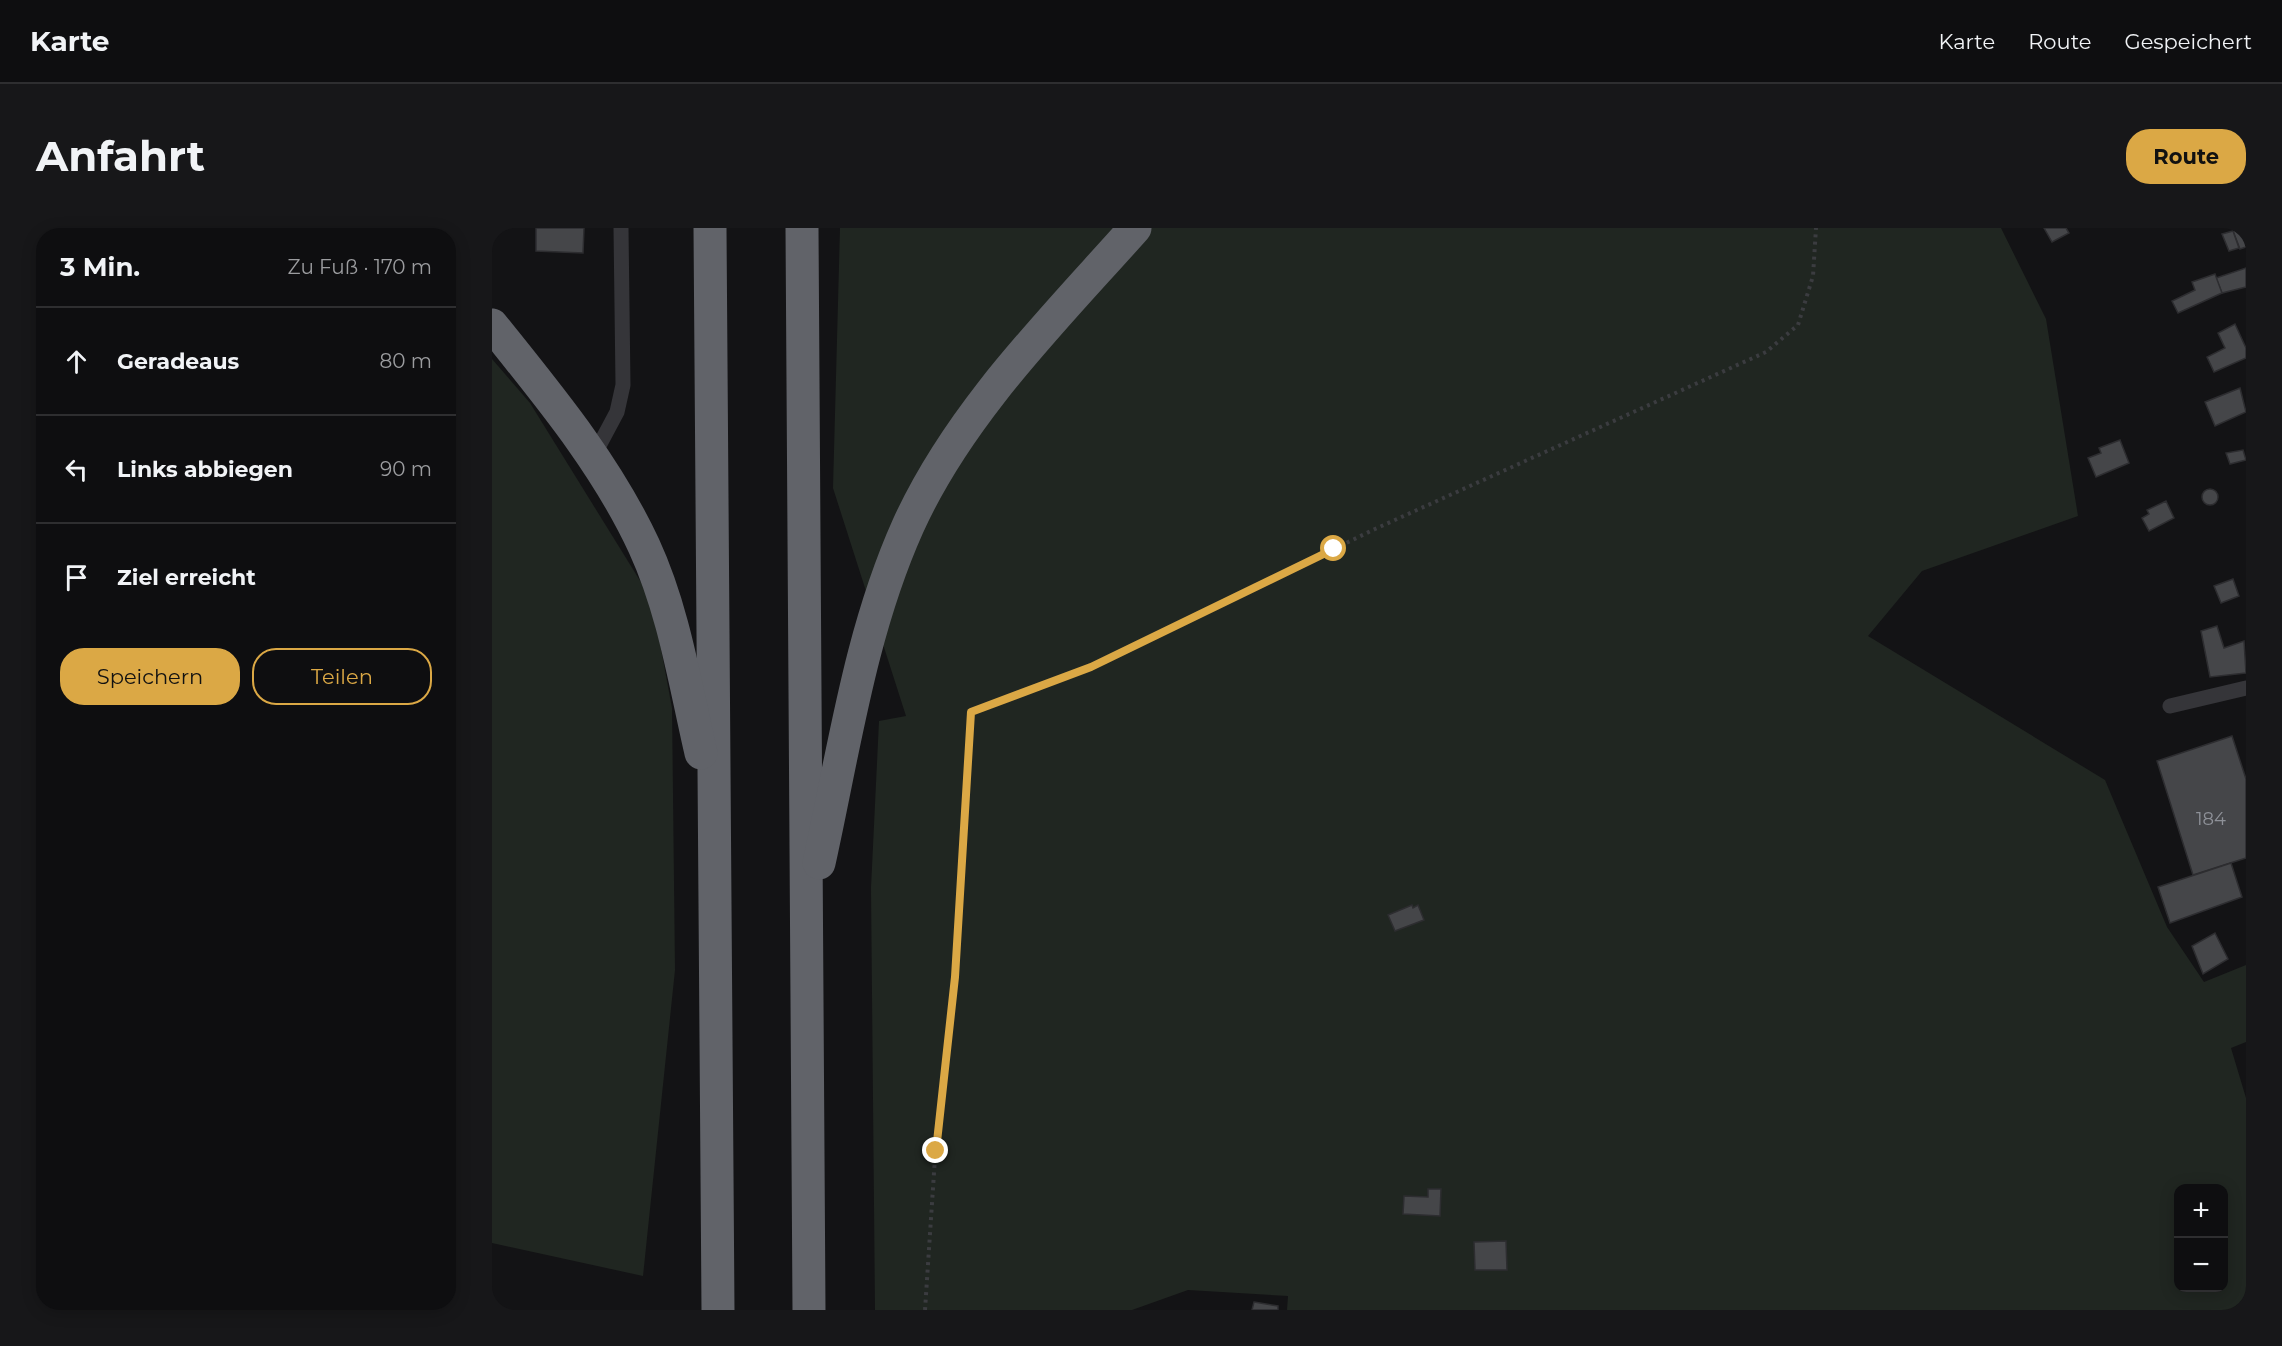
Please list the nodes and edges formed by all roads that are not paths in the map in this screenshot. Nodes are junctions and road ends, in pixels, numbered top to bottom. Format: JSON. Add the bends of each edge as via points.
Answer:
{"nodes":[{"id":1,"x":621,"y":228,"type":"edge"},
{"id":2,"x":710,"y":228,"type":"edge"},
{"id":3,"x":802,"y":228,"type":"edge"},
{"id":4,"x":1135,"y":228,"type":"edge"},
{"id":5,"x":492,"y":325,"type":"edge"},
{"id":6,"x":593,"y":457,"type":"junction"},
{"id":7,"x":2246,"y":688,"type":"edge"},
{"id":8,"x":2170,"y":706,"type":"dead end"},
{"id":9,"x":715,"y":816,"type":"junction"},
{"id":10,"x":806,"y":923,"type":"junction"},
{"id":11,"x":718,"y":1310,"type":"edge"},
{"id":12,"x":809,"y":1310,"type":"edge"}],
"edges":[{"from":1,"to":6,"type":"lane","via":[[623,385],[617,412]]},
{"from":2,"to":9,"type":"highway"},
{"from":3,"to":10,"type":"highway"},
{"from":4,"to":10,"type":"highway","via":[[972,420],[927,489],[909,525],[879,603],[857,680]]},
{"from":5,"to":6,"type":"highway"},
{"from":6,"to":9,"type":"highway","via":[[627,511],[658,581],[682,667]]},
{"from":7,"to":8,"type":"lane"},
{"from":9,"to":11,"type":"highway"},
{"from":10,"to":12,"type":"highway"}]}
